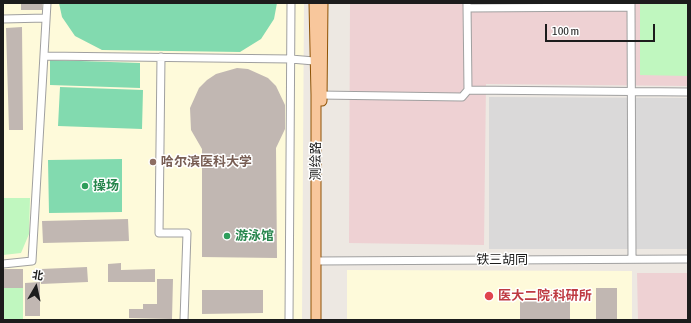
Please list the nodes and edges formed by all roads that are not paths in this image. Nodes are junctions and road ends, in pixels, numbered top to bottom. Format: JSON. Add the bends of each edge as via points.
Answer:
{"nodes":[{"id":1,"x":47,"y":3,"type":"edge"},
{"id":2,"x":291,"y":3,"type":"edge"},
{"id":3,"x":314,"y":3,"type":"edge"},
{"id":4,"x":323,"y":3,"type":"edge"},
{"id":5,"x":467,"y":5,"type":"edge"},
{"id":6,"x":631,"y":5,"type":"edge"},
{"id":7,"x":46,"y":18,"type":"junction"},
{"id":8,"x":3,"y":19,"type":"edge"},
{"id":9,"x":44,"y":56,"type":"junction"},
{"id":10,"x":161,"y":57,"type":"junction"},
{"id":11,"x":291,"y":59,"type":"junction"},
{"id":12,"x":314,"y":61,"type":"junction"},
{"id":13,"x":468,"y":90,"type":"junction"},
{"id":14,"x":632,"y":91,"type":"junction"},
{"id":15,"x":688,"y":92,"type":"edge"},
{"id":16,"x":319,"y":95,"type":"junction"},
{"id":17,"x":688,"y":259,"type":"edge"},
{"id":18,"x":632,"y":260,"type":"junction"},
{"id":19,"x":318,"y":261,"type":"junction"},
{"id":20,"x":3,"y":264,"type":"edge"},
{"id":21,"x":184,"y":320,"type":"edge"},
{"id":22,"x":289,"y":320,"type":"edge"},
{"id":23,"x":316,"y":320,"type":"edge"},
{"id":24,"x":320,"y":320,"type":"edge"}],
"edges":[{"from":1,"to":7,"type":"street"},
{"from":2,"to":11,"type":"street"},
{"from":3,"to":12,"type":"main road","name":"测绘路"},
{"from":4,"to":16,"type":"main road","name":"测绘路"},
{"from":5,"to":6,"type":"street"},
{"from":5,"to":13,"type":"street"},
{"from":6,"to":14,"type":"street"},
{"from":7,"to":8,"type":"street"},
{"from":7,"to":9,"type":"street"},
{"from":9,"to":10,"type":"street"},
{"from":9,"to":20,"type":"street","via":[[32,261]]},
{"from":10,"to":11,"type":"street"},
{"from":10,"to":21,"type":"street","via":[[159,233],[187,234]]},
{"from":11,"to":12,"type":"street"},
{"from":11,"to":22,"type":"street"},
{"from":12,"to":16,"type":"main road","name":"测绘路"},
{"from":13,"to":14,"type":"street"},
{"from":13,"to":16,"type":"street","via":[[462,97]]},
{"from":14,"to":15,"type":"street"},
{"from":14,"to":18,"type":"street"},
{"from":16,"to":19,"type":"main road","name":"测绘路"},
{"from":17,"to":18,"type":"street","name":"铁三胡同"},
{"from":18,"to":19,"type":"street","name":"铁三胡同"},
{"from":19,"to":23,"type":"main road","name":"测绘路"},
{"from":19,"to":24,"type":"main road","name":"测绘路"}]}
